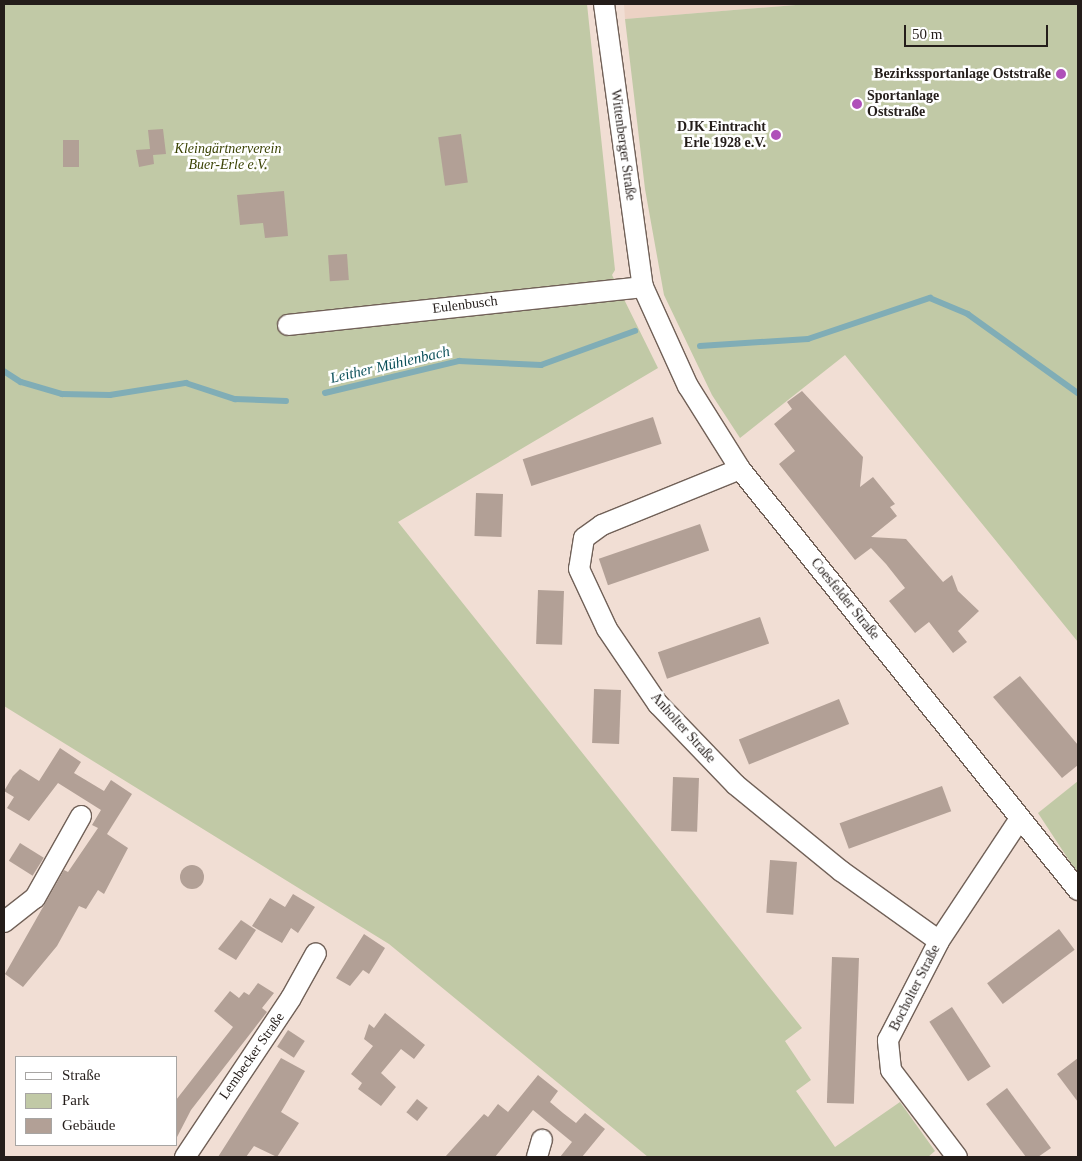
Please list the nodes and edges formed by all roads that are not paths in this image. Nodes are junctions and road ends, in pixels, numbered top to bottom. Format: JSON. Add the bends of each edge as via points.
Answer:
{"nodes":[{"id":1,"x":604,"y":4,"type":"edge"},
{"id":2,"x":643,"y":287,"type":"junction"},
{"id":3,"x":288,"y":326,"type":"dead end"},
{"id":4,"x":740,"y":469,"type":"junction"},
{"id":5,"x":81,"y":816,"type":"dead end"},
{"id":6,"x":1019,"y":820,"type":"junction"},
{"id":7,"x":1078,"y":890,"type":"edge"},
{"id":8,"x":4,"y":922,"type":"edge"},
{"id":9,"x":939,"y":941,"type":"junction"},
{"id":10,"x":316,"y":953,"type":"dead end"},
{"id":11,"x":184,"y":1157,"type":"edge"},
{"id":12,"x":957,"y":1157,"type":"edge"}],
"edges":[{"from":1,"to":2,"type":"street","name":"Wittenberger Straße"},
{"from":2,"to":3,"type":"street","name":"Eulenbusch"},
{"from":2,"to":4,"type":"street","name":"Coesfelder Straße","via":[[688,386]]},
{"from":4,"to":6,"type":"street","name":"Coesfelder Straße"},
{"from":4,"to":9,"type":"street","name":"Anholter Straße","via":[[602,525],[584,538],[579,570],[607,629],[658,704],[736,785],[842,871]]},
{"from":5,"to":8,"type":"street","via":[[34,898]]},
{"from":6,"to":7,"type":"street","name":"Coesfelder Straße"},
{"from":6,"to":9,"type":"street","name":"Bocholter Straße"},
{"from":9,"to":12,"type":"street","name":"Bocholter Straße","via":[[888,1040],[891,1070]]},
{"from":10,"to":11,"type":"street","name":"Lembecker Straße","via":[[292,998]]}]}
